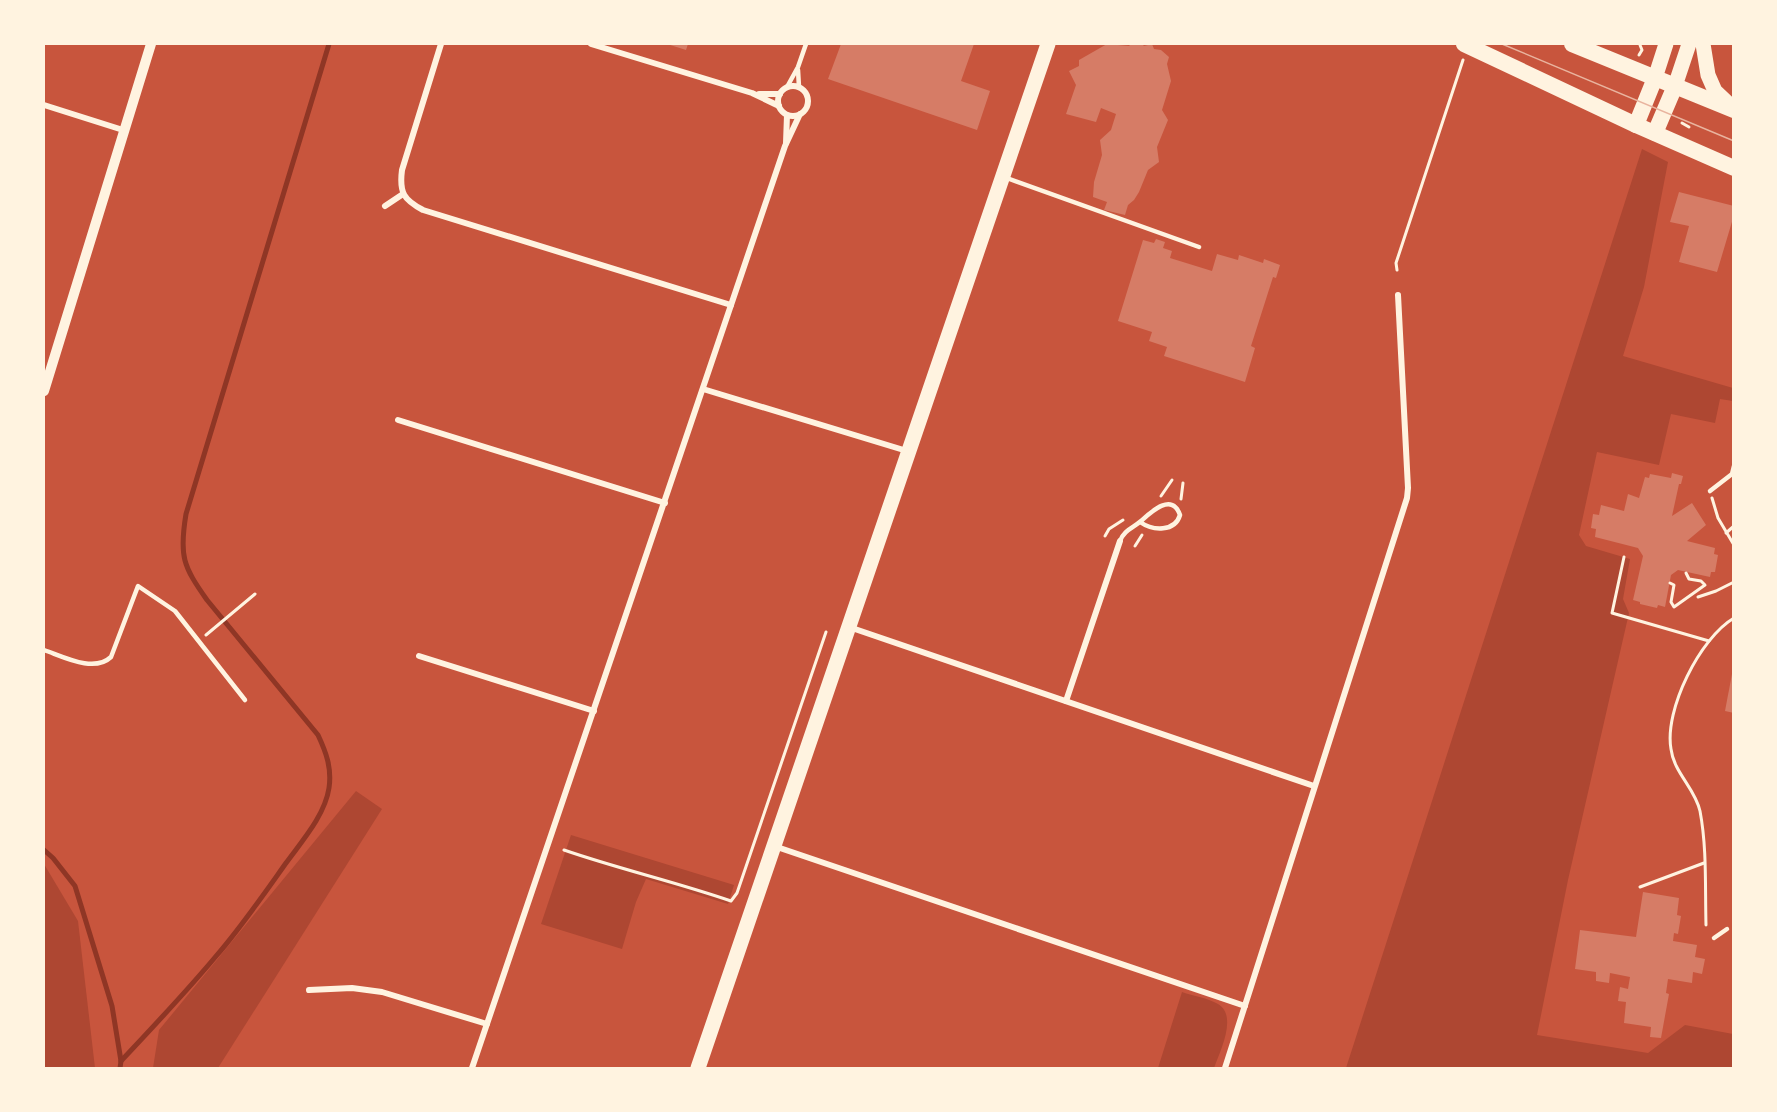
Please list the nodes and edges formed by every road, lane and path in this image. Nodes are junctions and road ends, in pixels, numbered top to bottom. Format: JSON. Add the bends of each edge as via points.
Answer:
{"nodes":[{"id":1,"x":150,"y":44,"type":"edge"},
{"id":2,"x":441,"y":44,"type":"edge"},
{"id":3,"x":591,"y":44,"type":"edge"},
{"id":4,"x":806,"y":44,"type":"edge"},
{"id":5,"x":1048,"y":44,"type":"edge"},
{"id":6,"x":1572,"y":44,"type":"edge"},
{"id":7,"x":1666,"y":44,"type":"edge"},
{"id":8,"x":1689,"y":44,"type":"edge"},
{"id":9,"x":1703,"y":44,"type":"edge"},
{"id":10,"x":1466,"y":45,"type":"edge"},
{"id":11,"x":1640,"y":45,"type":"dead end"},
{"id":12,"x":1639,"y":55,"type":"dead end"},
{"id":13,"x":798,"y":67,"type":"junction"},
{"id":14,"x":1655,"y":78,"type":"junction"},
{"id":15,"x":1675,"y":86,"type":"junction"},
{"id":16,"x":787,"y":87,"type":"junction"},
{"id":17,"x":798,"y":87,"type":"junction"},
{"id":18,"x":752,"y":93,"type":"junction"},
{"id":19,"x":780,"y":94,"type":"junction"},
{"id":20,"x":44,"y":105,"type":"edge"},
{"id":21,"x":779,"y":106,"type":"junction"},
{"id":22,"x":1734,"y":109,"type":"edge"},
{"id":23,"x":800,"y":114,"type":"junction"},
{"id":24,"x":787,"y":115,"type":"junction"},
{"id":25,"x":1682,"y":123,"type":"dead end"},
{"id":26,"x":1636,"y":125,"type":"junction"},
{"id":27,"x":1689,"y":127,"type":"dead end"},
{"id":28,"x":123,"y":130,"type":"junction"},
{"id":29,"x":1655,"y":134,"type":"junction"},
{"id":30,"x":785,"y":146,"type":"junction"},
{"id":31,"x":1734,"y":168,"type":"edge"},
{"id":32,"x":1001,"y":177,"type":"junction"},
{"id":33,"x":403,"y":194,"type":"junction"},
{"id":34,"x":385,"y":206,"type":"dead end"},
{"id":35,"x":1199,"y":247,"type":"dead end"},
{"id":36,"x":1397,"y":270,"type":"dead end"},
{"id":37,"x":1398,"y":295,"type":"dead end"},
{"id":38,"x":731,"y":305,"type":"junction"},
{"id":39,"x":703,"y":389,"type":"junction"},
{"id":40,"x":44,"y":391,"type":"edge"},
{"id":41,"x":398,"y":420,"type":"dead end"},
{"id":42,"x":907,"y":451,"type":"junction"},
{"id":43,"x":1734,"y":466,"type":"edge"},
{"id":44,"x":1710,"y":491,"type":"joint"},
{"id":45,"x":665,"y":503,"type":"junction"},
{"id":46,"x":1140,"y":522,"type":"junction"},
{"id":47,"x":1734,"y":526,"type":"edge"},
{"id":48,"x":1725,"y":533,"type":"junction"},
{"id":49,"x":1120,"y":541,"type":"joint"},
{"id":50,"x":1734,"y":545,"type":"edge"},
{"id":51,"x":1624,"y":557,"type":"dead end"},
{"id":52,"x":1686,"y":573,"type":"dead end"},
{"id":53,"x":1734,"y":582,"type":"edge"},
{"id":54,"x":1670,"y":584,"type":"dead end"},
{"id":55,"x":255,"y":594,"type":"dead end"},
{"id":56,"x":1698,"y":597,"type":"junction"},
{"id":57,"x":1734,"y":618,"type":"edge"},
{"id":58,"x":216,"y":627,"type":"dead end"},
{"id":59,"x":849,"y":627,"type":"junction"},
{"id":60,"x":826,"y":632,"type":"dead end"},
{"id":61,"x":1709,"y":641,"type":"junction"},
{"id":62,"x":44,"y":650,"type":"edge"},
{"id":63,"x":419,"y":656,"type":"dead end"},
{"id":64,"x":244,"y":700,"type":"dead end"},
{"id":65,"x":1066,"y":701,"type":"junction"},
{"id":66,"x":594,"y":711,"type":"junction"},
{"id":67,"x":1314,"y":786,"type":"junction"},
{"id":68,"x":774,"y":846,"type":"junction"},
{"id":69,"x":564,"y":850,"type":"dead end"},
{"id":70,"x":1704,"y":864,"type":"junction"},
{"id":71,"x":1640,"y":887,"type":"dead end"},
{"id":72,"x":1706,"y":925,"type":"dead end"},
{"id":73,"x":1727,"y":928,"type":"dead end"},
{"id":74,"x":1714,"y":938,"type":"dead end"},
{"id":75,"x":309,"y":990,"type":"dead end"},
{"id":76,"x":1245,"y":1006,"type":"junction"},
{"id":77,"x":487,"y":1024,"type":"junction"},
{"id":78,"x":472,"y":1068,"type":"edge"},
{"id":79,"x":698,"y":1068,"type":"edge"},
{"id":80,"x":1226,"y":1068,"type":"edge"}],
"edges":[{"from":1,"to":28,"type":"street"},
{"from":2,"to":33,"type":"street","via":[[402,170]]},
{"from":3,"to":18,"type":"street"},
{"from":4,"to":13,"type":"lane"},
{"from":5,"to":32,"type":"main road"},
{"from":6,"to":14,"type":"highway"},
{"from":7,"to":14,"type":"main road"},
{"from":8,"to":15,"type":"main road"},
{"from":9,"to":22,"type":"main road","via":[[1715,91]]},
{"from":10,"to":26,"type":"highway"},
{"from":10,"to":36,"type":"path","via":[[1396,263]]},
{"from":11,"to":12,"type":"path"},
{"from":13,"to":16,"type":"lane"},
{"from":13,"to":17,"type":"lane"},
{"from":14,"to":15,"type":"highway"},
{"from":14,"to":26,"type":"highway"},
{"from":15,"to":22,"type":"highway"},
{"from":15,"to":29,"type":"highway"},
{"from":16,"to":17,"type":"street"},
{"from":16,"to":19,"type":"street"},
{"from":17,"to":23,"type":"street","via":[[806,93],[808,102]]},
{"from":18,"to":19,"type":"street"},
{"from":18,"to":21,"type":"street"},
{"from":19,"to":21,"type":"street"},
{"from":20,"to":28,"type":"street"},
{"from":21,"to":24,"type":"street"},
{"from":23,"to":24,"type":"street"},
{"from":23,"to":30,"type":"street"},
{"from":24,"to":30,"type":"street"},
{"from":25,"to":27,"type":"path"},
{"from":26,"to":29,"type":"highway"},
{"from":28,"to":40,"type":"street"},
{"from":29,"to":31,"type":"highway"},
{"from":30,"to":38,"type":"street"},
{"from":32,"to":35,"type":"lane"},
{"from":32,"to":42,"type":"main road"},
{"from":33,"to":34,"type":"street"},
{"from":33,"to":38,"type":"street","via":[[423,210]]},
{"from":37,"to":67,"type":"street","via":[[1407,498]]},
{"from":38,"to":39,"type":"street"},
{"from":39,"to":42,"type":"street"},
{"from":39,"to":45,"type":"street"},
{"from":41,"to":45,"type":"street"},
{"from":42,"to":59,"type":"main road"},
{"from":43,"to":44,"type":"lane","via":[[1732,474]]},
{"from":44,"to":48,"type":"path"},
{"from":45,"to":66,"type":"street"},
{"from":46,"to":46,"type":"lane","via":[[1164,504],[1176,506],[1180,515],[1172,526],[1153,528]]},
{"from":46,"to":49,"type":"lane","via":[[1124,533]]},
{"from":47,"to":48,"type":"path"},
{"from":48,"to":50,"type":"path"},
{"from":49,"to":65,"type":"street"},
{"from":51,"to":61,"type":"path","via":[[1612,613]]},
{"from":52,"to":56,"type":"path","via":[[1689,579],[1704,583]]},
{"from":53,"to":56,"type":"path"},
{"from":54,"to":56,"type":"path","via":[[1674,585],[1674,607]]},
{"from":55,"to":58,"type":"path"},
{"from":57,"to":61,"type":"path"},
{"from":59,"to":65,"type":"street"},
{"from":59,"to":68,"type":"main road"},
{"from":60,"to":69,"type":"path","via":[[731,901]]},
{"from":61,"to":70,"type":"path","via":[[1686,681],[1670,728],[1674,760],[1699,807]]},
{"from":62,"to":64,"type":"lane","via":[[83,663],[105,663],[111,657],[138,586],[175,611]]},
{"from":63,"to":66,"type":"street"},
{"from":65,"to":67,"type":"street"},
{"from":66,"to":77,"type":"street"},
{"from":67,"to":76,"type":"street"},
{"from":68,"to":76,"type":"street"},
{"from":68,"to":79,"type":"main road"},
{"from":70,"to":71,"type":"path"},
{"from":70,"to":72,"type":"path"},
{"from":73,"to":74,"type":"lane"},
{"from":75,"to":77,"type":"street","via":[[352,988],[382,992]]},
{"from":76,"to":80,"type":"street"},
{"from":77,"to":78,"type":"street"}]}
